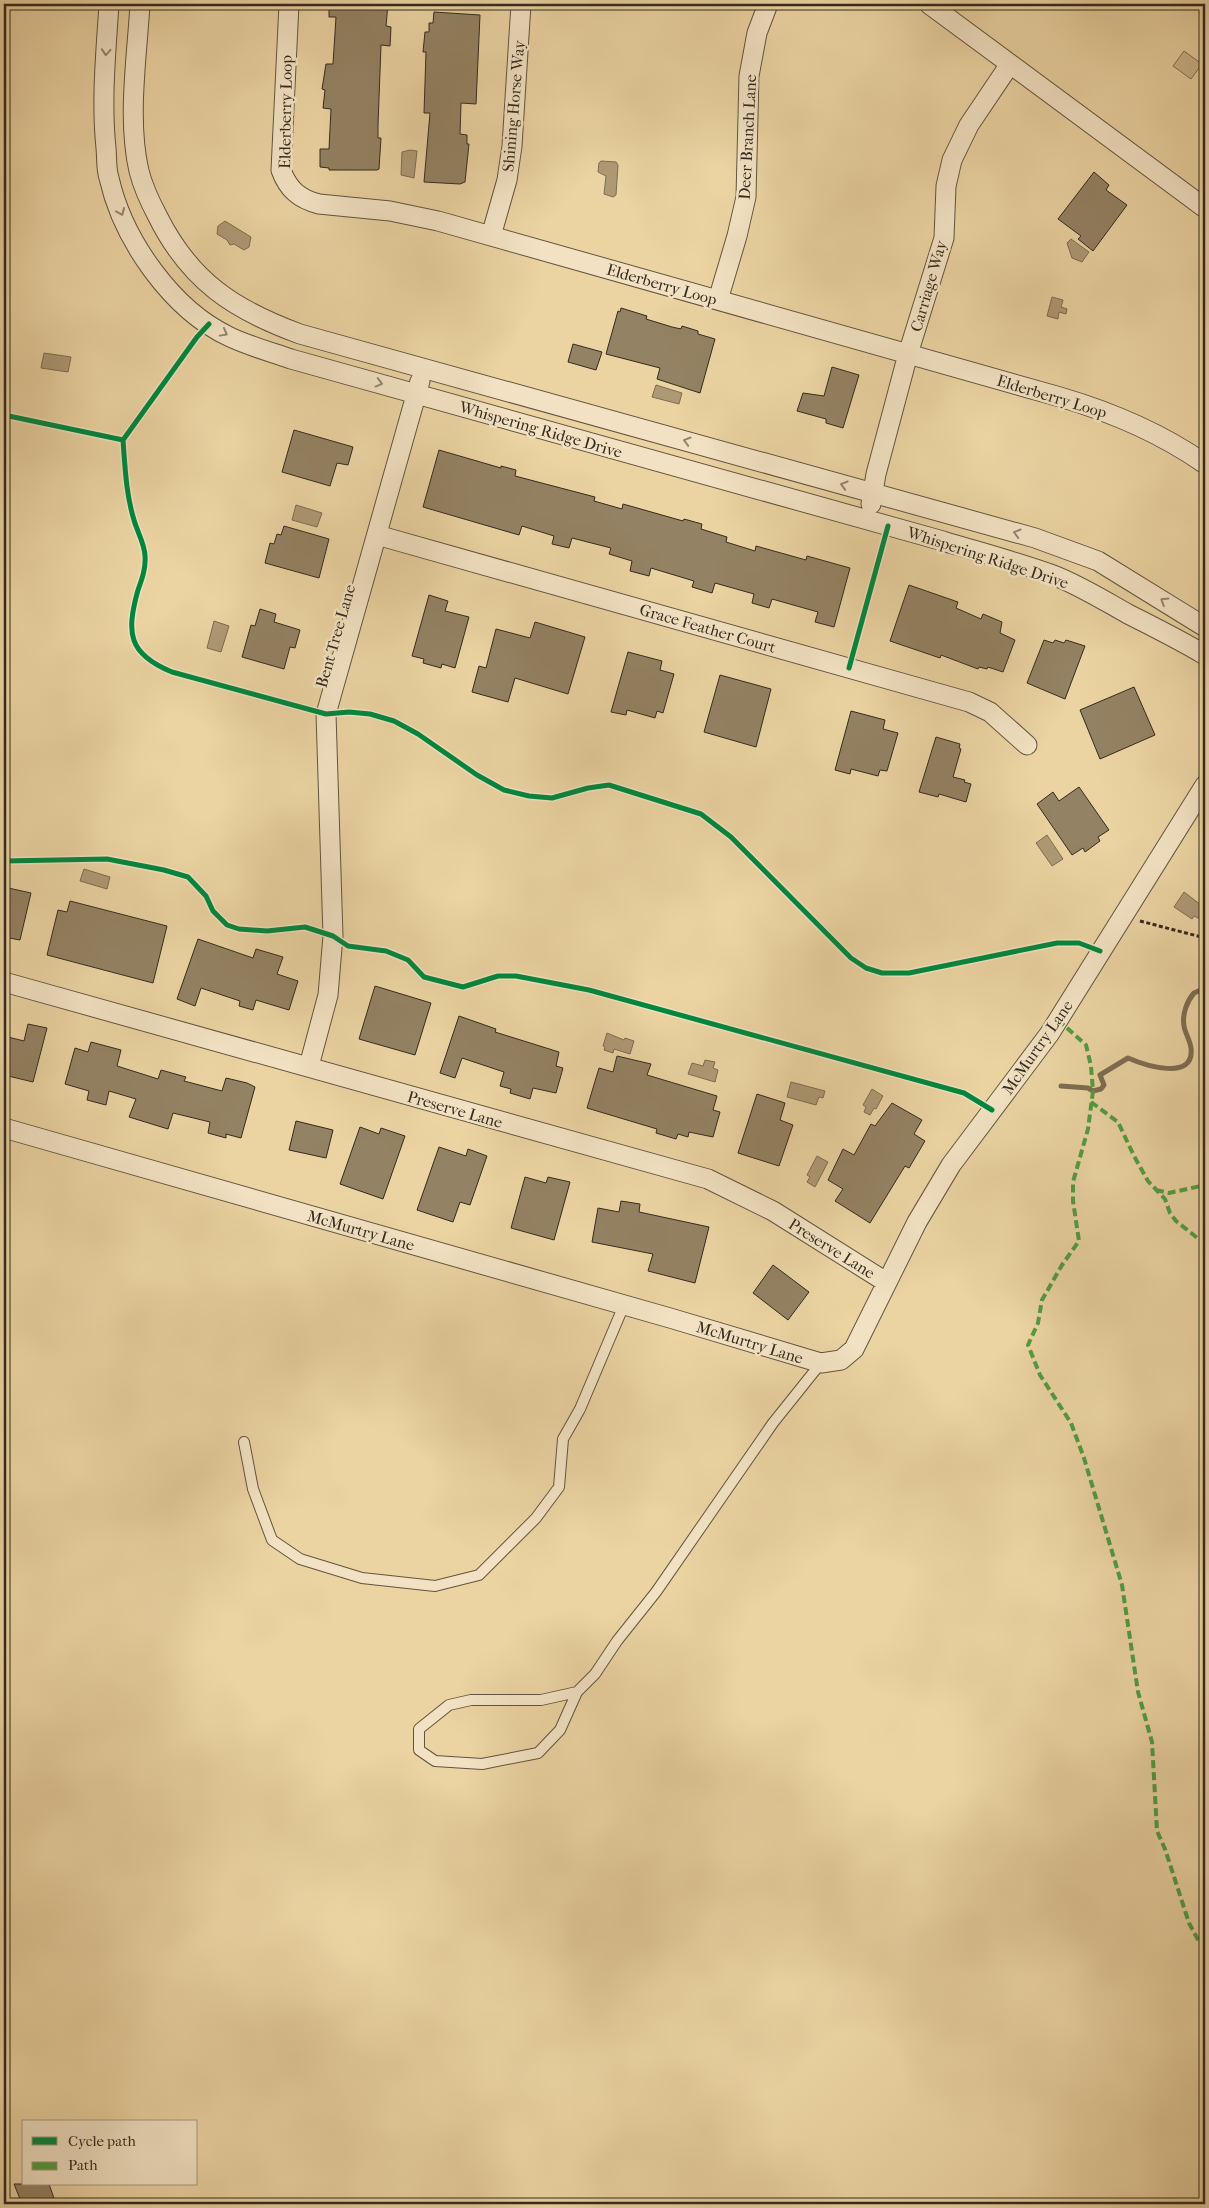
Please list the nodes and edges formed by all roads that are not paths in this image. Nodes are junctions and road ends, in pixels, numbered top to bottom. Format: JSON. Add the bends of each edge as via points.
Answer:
{"nodes":[{"id":1,"x":109,"y":4,"type":"edge"},
{"id":2,"x":140,"y":4,"type":"edge"},
{"id":3,"x":289,"y":4,"type":"edge"},
{"id":4,"x":521,"y":4,"type":"edge"},
{"id":5,"x":768,"y":4,"type":"edge"},
{"id":6,"x":929,"y":4,"type":"edge"},
{"id":7,"x":1010,"y":64,"type":"junction"},
{"id":8,"x":1205,"y":208,"type":"edge"},
{"id":9,"x":491,"y":236,"type":"junction"},
{"id":10,"x":718,"y":300,"type":"junction"},
{"id":11,"x":908,"y":354,"type":"junction"},
{"id":12,"x":424,"y":368,"type":"junction"},
{"id":13,"x":416,"y":394,"type":"junction"},
{"id":14,"x":1205,"y":464,"type":"edge"},
{"id":15,"x":873,"y":493,"type":"junction"},
{"id":16,"x":867,"y":520,"type":"junction"},
{"id":17,"x":377,"y":535,"type":"junction"},
{"id":18,"x":1205,"y":627,"type":"edge"},
{"id":19,"x":1205,"y":655,"type":"edge"},
{"id":20,"x":1027,"y":745,"type":"dead end"},
{"id":21,"x":1205,"y":785,"type":"edge"},
{"id":22,"x":4,"y":982,"type":"edge"},
{"id":23,"x":309,"y":1066,"type":"junction"},
{"id":24,"x":4,"y":1128,"type":"edge"},
{"id":25,"x":886,"y":1282,"type":"junction"},
{"id":26,"x":624,"y":1306,"type":"junction"},
{"id":27,"x":821,"y":1363,"type":"junction"},
{"id":28,"x":244,"y":1442,"type":"dead end"},
{"id":29,"x":577,"y":1692,"type":"junction"}],
"edges":[{"from":1,"to":13,"type":"street","name":"Whispering Ridge Drive","one_way":true,"via":[[102,111],[109,178],[121,213],[152,270],[180,302],[230,337],[291,359]]},
{"from":2,"to":12,"type":"street","name":"Whispering Ridge Drive","via":[[133,110],[139,171],[149,201],[177,252],[223,297],[268,323]]},
{"from":3,"to":9,"type":"street","name":"Elderberry Loop","via":[[281,170],[291,190],[319,204],[390,211]]},
{"from":4,"to":9,"type":"street","name":"Shining Horse Way","via":[[512,146],[507,180]]},
{"from":5,"to":10,"type":"street","name":"Deer Branch Lane","via":[[757,34],[749,76],[746,197],[738,236]]},
{"from":6,"to":7,"type":"street"},
{"from":7,"to":8,"type":"street"},
{"from":7,"to":11,"type":"street","name":"Carriage Way","via":[[969,125],[952,160],[946,186],[944,238]]},
{"from":9,"to":10,"type":"street","name":"Elderberry Loop"},
{"from":10,"to":11,"type":"street","name":"Elderberry Loop"},
{"from":11,"to":14,"type":"street","name":"Elderberry Loop","via":[[1090,406],[1145,429]]},
{"from":11,"to":15,"type":"street","name":"Carriage Way"},
{"from":12,"to":13,"type":"street","name":"Bent Tree Lane"},
{"from":15,"to":12,"type":"street","name":"Whispering Ridge Drive","one_way":true},
{"from":13,"to":16,"type":"street","name":"Whispering Ridge Drive"},
{"from":13,"to":17,"type":"street","name":"Bent Tree Lane"},
{"from":15,"to":16,"type":"street","name":"Carriage Way"},
{"from":18,"to":15,"type":"street","name":"Whispering Ridge Drive","one_way":true,"via":[[1098,561],[1035,538]]},
{"from":16,"to":19,"type":"street","name":"Whispering Ridge Drive","via":[[1053,575]]},
{"from":17,"to":20,"type":"street","name":"Grace Feather Court","via":[[969,702],[990,712]]},
{"from":17,"to":23,"type":"street","name":"Bent Tree Lane","via":[[326,714],[333,936],[328,995]]},
{"from":21,"to":25,"type":"street","name":"McMurtry Lane","via":[[1050,1034],[951,1165]]},
{"from":22,"to":23,"type":"street","name":"Preserve Lane"},
{"from":23,"to":25,"type":"street","name":"Preserve Lane","via":[[708,1179],[773,1212]]},
{"from":24,"to":26,"type":"street","name":"McMurtry Lane"},
{"from":25,"to":27,"type":"street","name":"McMurtry Lane","via":[[854,1349],[841,1360]]},
{"from":26,"to":27,"type":"street","name":"McMurtry Lane"},
{"from":26,"to":28,"type":"lane","via":[[580,1409],[563,1439],[560,1486],[536,1518],[478,1575],[435,1586],[362,1578],[300,1559],[272,1540],[253,1489]]},
{"from":27,"to":29,"type":"lane","via":[[773,1423],[656,1592],[595,1674]]},
{"from":29,"to":29,"type":"lane","via":[[560,1730],[538,1753],[482,1764],[435,1761],[419,1750],[419,1729],[449,1705],[471,1700],[541,1700]]}]}
